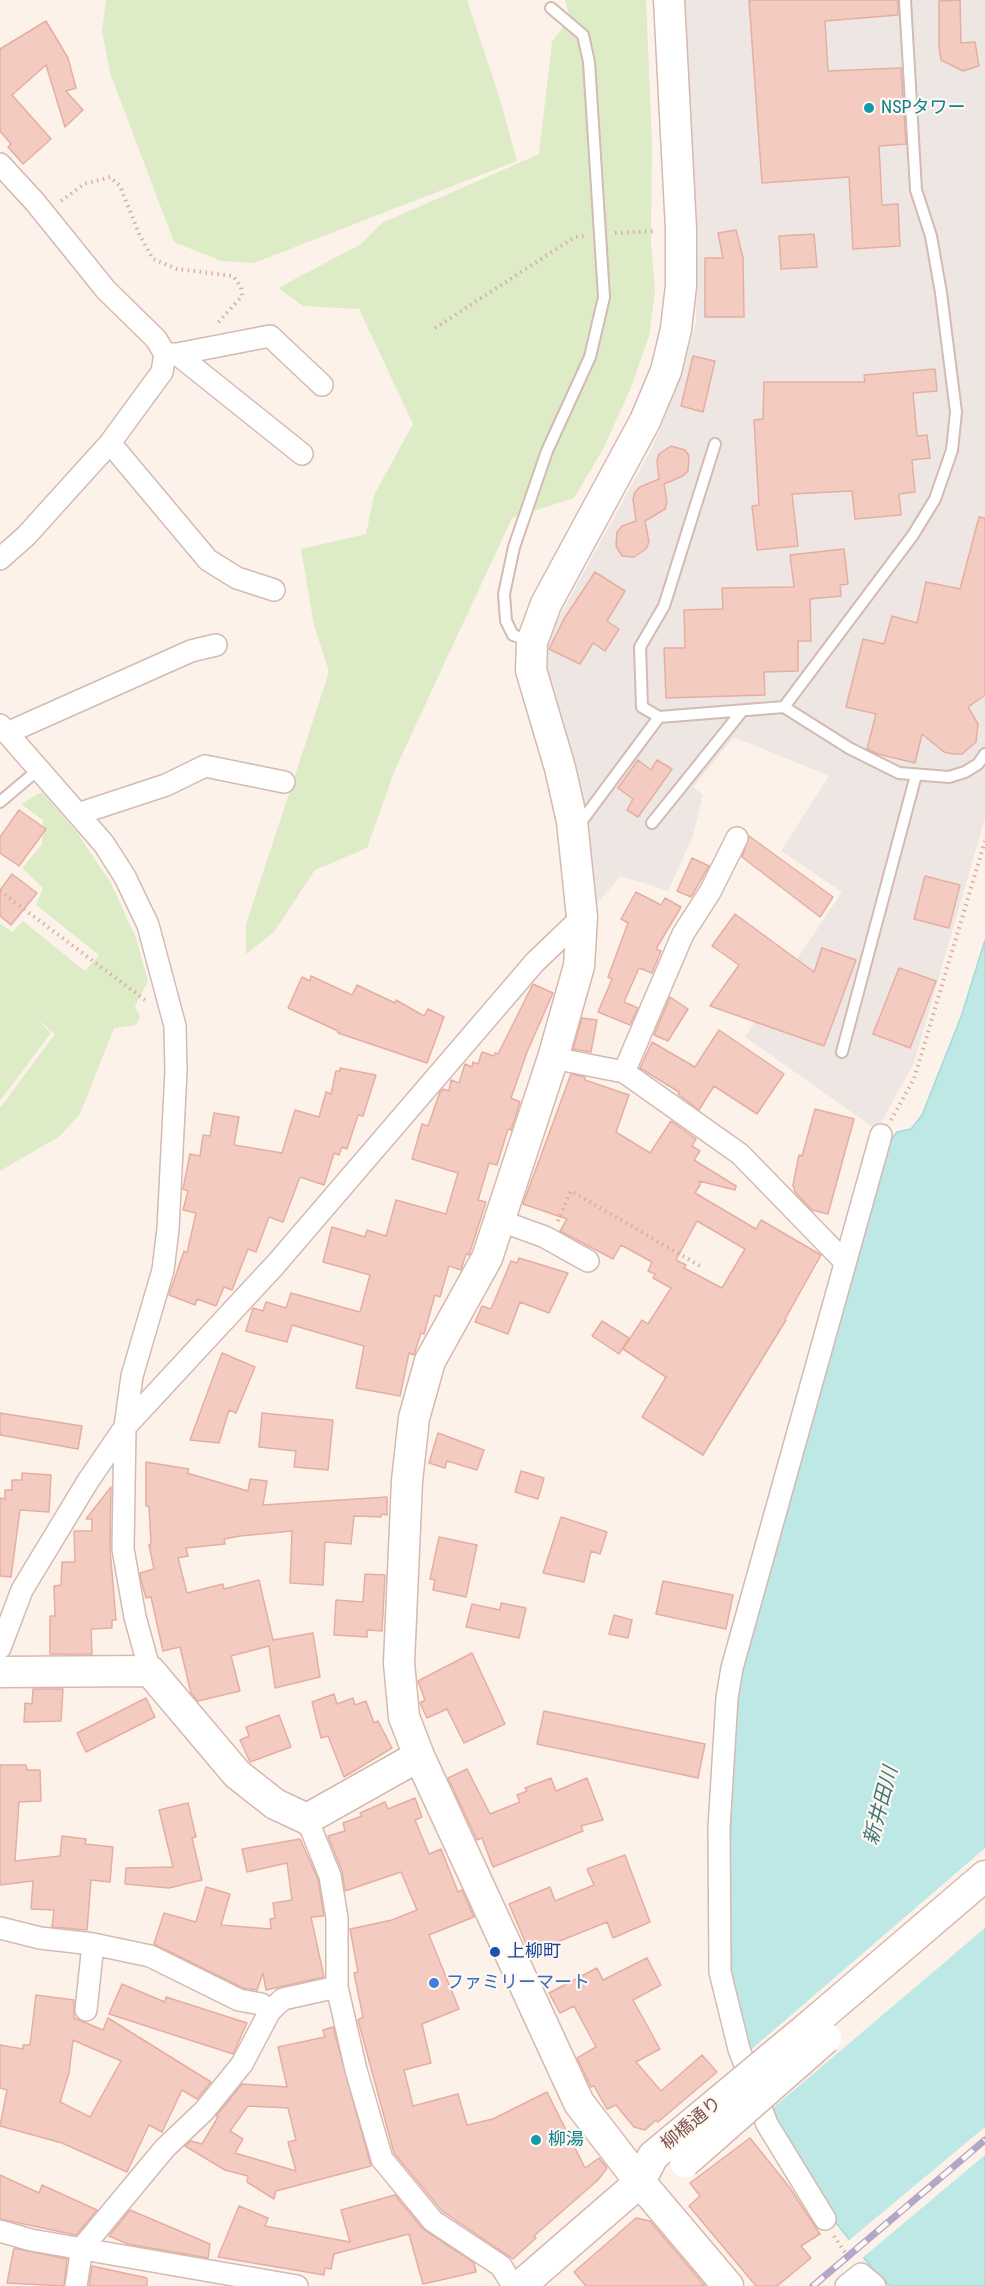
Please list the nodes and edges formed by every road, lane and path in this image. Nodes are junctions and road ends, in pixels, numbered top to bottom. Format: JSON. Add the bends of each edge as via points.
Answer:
{"nodes":[{"id":1,"x":669,"y":0,"type":"edge"},
{"id":2,"x":906,"y":0,"type":"edge"},
{"id":3,"x":551,"y":8,"type":"dead end"},
{"id":4,"x":0,"y":164,"type":"edge"},
{"id":5,"x":45,"y":213,"type":"junction"},
{"id":6,"x":681,"y":229,"type":"junction"},
{"id":7,"x":600,"y":234,"type":"junction"},
{"id":8,"x":435,"y":328,"type":"dead end"},
{"id":9,"x":178,"y":353,"type":"junction"},
{"id":10,"x":322,"y":385,"type":"dead end"},
{"id":11,"x":110,"y":443,"type":"junction"},
{"id":12,"x":715,"y":444,"type":"dead end"},
{"id":13,"x":302,"y":454,"type":"dead end"},
{"id":14,"x":0,"y":559,"type":"edge"},
{"id":15,"x":274,"y":590,"type":"dead end"},
{"id":16,"x":532,"y":642,"type":"junction"},
{"id":17,"x":216,"y":645,"type":"dead end"},
{"id":18,"x":784,"y":707,"type":"junction"},
{"id":19,"x":742,"y":711,"type":"junction"},
{"id":20,"x":659,"y":717,"type":"junction"},
{"id":21,"x":4,"y":729,"type":"edge"},
{"id":22,"x":985,"y":753,"type":"edge"},
{"id":23,"x":39,"y":769,"type":"junction"},
{"id":24,"x":916,"y":775,"type":"junction"},
{"id":25,"x":284,"y":782,"type":"dead end"},
{"id":26,"x":0,"y":802,"type":"edge"},
{"id":27,"x":78,"y":814,"type":"junction"},
{"id":28,"x":652,"y":823,"type":"dead end"},
{"id":29,"x":573,"y":832,"type":"junction"},
{"id":30,"x":737,"y":838,"type":"dead end"},
{"id":31,"x":985,"y":841,"type":"edge"},
{"id":32,"x":0,"y":891,"type":"edge"},
{"id":33,"x":582,"y":916,"type":"junction"},
{"id":34,"x":168,"y":1000,"type":"junction"},
{"id":35,"x":842,"y":1052,"type":"dead end"},
{"id":36,"x":553,"y":1058,"type":"junction"},
{"id":37,"x":624,"y":1071,"type":"junction"},
{"id":38,"x":881,"y":1135,"type":"joint"},
{"id":39,"x":501,"y":1221,"type":"junction"},
{"id":40,"x":550,"y":1240,"type":"junction"},
{"id":41,"x":588,"y":1261,"type":"dead end"},
{"id":42,"x":845,"y":1262,"type":"junction"},
{"id":43,"x":700,"y":1266,"type":"dead end"},
{"id":44,"x":125,"y":1427,"type":"junction"},
{"id":45,"x":0,"y":1648,"type":"edge"},
{"id":46,"x":150,"y":1671,"type":"junction"},
{"id":47,"x":0,"y":1672,"type":"edge"},
{"id":48,"x":419,"y":1756,"type":"junction"},
{"id":49,"x":307,"y":1819,"type":"junction"},
{"id":50,"x":985,"y":1876,"type":"edge"},
{"id":51,"x":985,"y":1902,"type":"edge"},
{"id":52,"x":0,"y":1928,"type":"edge"},
{"id":53,"x":93,"y":1944,"type":"junction"},
{"id":54,"x":337,"y":1987,"type":"junction"},
{"id":55,"x":86,"y":2010,"type":"dead end"},
{"id":56,"x":270,"y":2011,"type":"junction"},
{"id":57,"x":678,"y":2152,"type":"junction"},
{"id":58,"x":640,"y":2182,"type":"junction"},
{"id":59,"x":825,"y":2219,"type":"dead end"},
{"id":60,"x":0,"y":2231,"type":"edge"},
{"id":61,"x":82,"y":2248,"type":"junction"},
{"id":62,"x":76,"y":2286,"type":"edge"},
{"id":63,"x":297,"y":2286,"type":"edge"},
{"id":64,"x":513,"y":2286,"type":"edge"},
{"id":65,"x":520,"y":2286,"type":"edge"},
{"id":66,"x":728,"y":2286,"type":"edge"},
{"id":67,"x":846,"y":2286,"type":"edge"},
{"id":68,"x":875,"y":2286,"type":"edge"}],
"edges":[{"from":1,"to":6,"type":"street"},
{"from":2,"to":18,"type":"lane","via":[[916,190],[931,236],[952,359],[956,412],[952,450],[935,499],[913,535]]},
{"from":3,"to":7,"type":"lane","via":[[583,35],[587,53]]},
{"from":4,"to":5,"type":"street"},
{"from":5,"to":9,"type":"street","via":[[106,290],[156,339]]},
{"from":5,"to":9,"type":"path","via":[[84,184],[110,177],[120,186],[153,259],[177,269],[234,276],[242,296],[228,314]]},
{"from":6,"to":7,"type":"path"},
{"from":6,"to":16,"type":"street","via":[[681,286],[666,371],[645,421],[546,604]]},
{"from":7,"to":8,"type":"path","via":[[575,237]]},
{"from":7,"to":16,"type":"lane","via":[[604,297],[590,357],[547,451],[514,547],[504,594],[513,634]]},
{"from":9,"to":10,"type":"street","via":[[270,336]]},
{"from":9,"to":11,"type":"street"},
{"from":9,"to":13,"type":"street"},
{"from":11,"to":14,"type":"street","via":[[26,536]]},
{"from":11,"to":15,"type":"street","via":[[208,560],[237,578]]},
{"from":12,"to":20,"type":"lane","via":[[663,606],[640,647],[642,707]]},
{"from":16,"to":29,"type":"street","via":[[531,670],[560,768]]},
{"from":17,"to":21,"type":"street","via":[[191,651]]},
{"from":18,"to":19,"type":"lane"},
{"from":18,"to":24,"type":"lane","via":[[849,748],[899,773]]},
{"from":19,"to":20,"type":"lane"},
{"from":19,"to":28,"type":"lane"},
{"from":20,"to":29,"type":"lane"},
{"from":21,"to":23,"type":"street"},
{"from":22,"to":24,"type":"lane","via":[[978,764],[965,772],[949,777]]},
{"from":23,"to":26,"type":"lane"},
{"from":23,"to":27,"type":"street"},
{"from":24,"to":35,"type":"lane"},
{"from":25,"to":27,"type":"street","via":[[205,766],[166,785]]},
{"from":27,"to":34,"type":"street","via":[[104,843],[148,925]]},
{"from":29,"to":33,"type":"street"},
{"from":30,"to":37,"type":"street","via":[[683,934]]},
{"from":31,"to":38,"type":"path","via":[[914,1079]]},
{"from":32,"to":34,"type":"path","via":[[152,1005]]},
{"from":33,"to":36,"type":"street","via":[[579,966]]},
{"from":33,"to":44,"type":"street","via":[[535,962],[276,1264]]},
{"from":34,"to":44,"type":"street","via":[[175,1026],[176,1071],[168,1229],[163,1270],[132,1376]]},
{"from":36,"to":37,"type":"street"},
{"from":36,"to":39,"type":"street"},
{"from":37,"to":42,"type":"street","via":[[740,1154]]},
{"from":38,"to":42,"type":"street"},
{"from":39,"to":40,"type":"street"},
{"from":39,"to":48,"type":"street","via":[[487,1258],[430,1361],[414,1418],[407,1481],[399,1663],[404,1717]]},
{"from":40,"to":41,"type":"street"},
{"from":40,"to":43,"type":"path","via":[[571,1191]]},
{"from":42,"to":59,"type":"street","via":[[732,1668],[719,1828],[720,1972],[739,2049],[767,2124]]},
{"from":44,"to":45,"type":"street","via":[[22,1590]]},
{"from":44,"to":46,"type":"street","via":[[123,1549]]},
{"from":46,"to":47,"type":"street"},
{"from":46,"to":49,"type":"street","via":[[237,1774],[275,1804]]},
{"from":48,"to":49,"type":"street"},
{"from":48,"to":58,"type":"street","via":[[579,2103]]},
{"from":49,"to":54,"type":"street","via":[[330,1876],[337,1918]]},
{"from":50,"to":57,"type":"street","name":"柳橋通り","bridge":true},
{"from":51,"to":57,"type":"street","name":"柳橋通り","bridge":true},
{"from":52,"to":53,"type":"street","via":[[40,1938]]},
{"from":53,"to":55,"type":"street"},
{"from":53,"to":56,"type":"street","via":[[150,1956]]},
{"from":54,"to":56,"type":"street","via":[[283,1999]]},
{"from":54,"to":64,"type":"street","via":[[382,2160],[434,2221],[501,2266]]},
{"from":56,"to":61,"type":"street","via":[[242,2064]]},
{"from":57,"to":58,"type":"street","name":"柳橋通り","via":[[670,2175]]},
{"from":58,"to":65,"type":"street"},
{"from":58,"to":66,"type":"street"},
{"from":60,"to":61,"type":"street"},
{"from":61,"to":62,"type":"street"},
{"from":61,"to":63,"type":"street"},
{"from":67,"to":68,"type":"street","via":[[861,2274]]}]}
